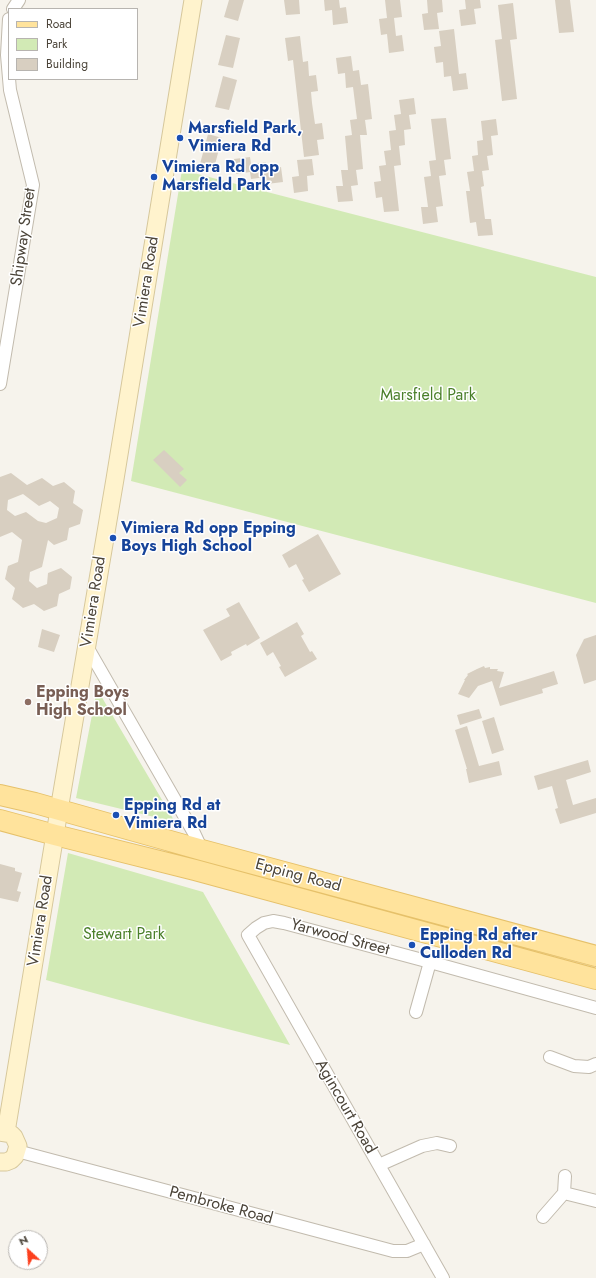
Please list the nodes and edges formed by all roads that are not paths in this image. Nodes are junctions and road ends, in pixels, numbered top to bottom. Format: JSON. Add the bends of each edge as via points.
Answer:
{"nodes":[{"id":1,"x":193,"y":0,"type":"edge"},
{"id":2,"x":8,"y":37,"type":"edge"},
{"id":3,"x":5,"y":90,"type":"edge"},
{"id":4,"x":0,"y":384,"type":"edge"},
{"id":5,"x":86,"y":645,"type":"junction"},
{"id":6,"x":0,"y":795,"type":"edge"},
{"id":7,"x":59,"y":810,"type":"junction"},
{"id":8,"x":0,"y":820,"type":"edge"},
{"id":9,"x":55,"y":835,"type":"junction"},
{"id":10,"x":202,"y":850,"type":"junction"},
{"id":11,"x":248,"y":935,"type":"joint"},
{"id":12,"x":596,"y":956,"type":"edge"},
{"id":13,"x":430,"y":962,"type":"junction"},
{"id":14,"x":596,"y":979,"type":"edge"},
{"id":15,"x":596,"y":1008,"type":"edge"},
{"id":16,"x":416,"y":1012,"type":"dead end"},
{"id":17,"x":550,"y":1058,"type":"dead end"},
{"id":18,"x":596,"y":1064,"type":"edge"},
{"id":19,"x":3,"y":1132,"type":"edge"},
{"id":20,"x":450,"y":1146,"type":"dead end"},
{"id":21,"x":17,"y":1151,"type":"junction"},
{"id":22,"x":0,"y":1165,"type":"edge"},
{"id":23,"x":379,"y":1165,"type":"junction"},
{"id":24,"x":565,"y":1176,"type":"dead end"},
{"id":25,"x":564,"y":1193,"type":"junction"},
{"id":26,"x":596,"y":1202,"type":"edge"},
{"id":27,"x":543,"y":1217,"type":"dead end"},
{"id":28,"x":424,"y":1244,"type":"junction"},
{"id":29,"x":443,"y":1278,"type":"edge"}],
"edges":[{"from":1,"to":5,"type":"street","name":"Vimiera Road"},
{"from":2,"to":3,"type":"street","name":"Shipway Street"},
{"from":3,"to":4,"type":"street","name":"Shipway Street","via":[[33,185]]},
{"from":5,"to":7,"type":"street","name":"Vimiera Road"},
{"from":5,"to":10,"type":"street"},
{"from":6,"to":7,"type":"main road","name":"Epping Road"},
{"from":7,"to":9,"type":"street","name":"Vimiera Road"},
{"from":7,"to":10,"type":"main road","name":"Epping Road"},
{"from":8,"to":9,"type":"main road","name":"Epping Road"},
{"from":9,"to":14,"type":"main road","name":"Epping Road","via":[[195,870]]},
{"from":9,"to":19,"type":"street","name":"Vimiera Road"},
{"from":10,"to":12,"type":"main road","name":"Epping Road"},
{"from":11,"to":13,"type":"street","name":"Yarwood Street","via":[[256,928],[273,921]]},
{"from":11,"to":23,"type":"street","name":"Agincourt Road"},
{"from":13,"to":15,"type":"street","name":"Yarwood Street"},
{"from":13,"to":16,"type":"street"},
{"from":17,"to":18,"type":"street","via":[[574,1066],[589,1067]]},
{"from":19,"to":21,"type":"street","via":[[14,1137],[18,1146]]},
{"from":20,"to":23,"type":"street","via":[[437,1143],[422,1146]]},
{"from":21,"to":22,"type":"street","via":[[11,1160]]},
{"from":21,"to":28,"type":"street","name":"Pembroke Road","via":[[393,1251],[408,1251]]},
{"from":23,"to":28,"type":"street","name":"Agincourt Road"},
{"from":24,"to":25,"type":"street"},
{"from":25,"to":26,"type":"street"},
{"from":25,"to":27,"type":"street"},
{"from":28,"to":29,"type":"street","name":"Agincourt Road"}]}
